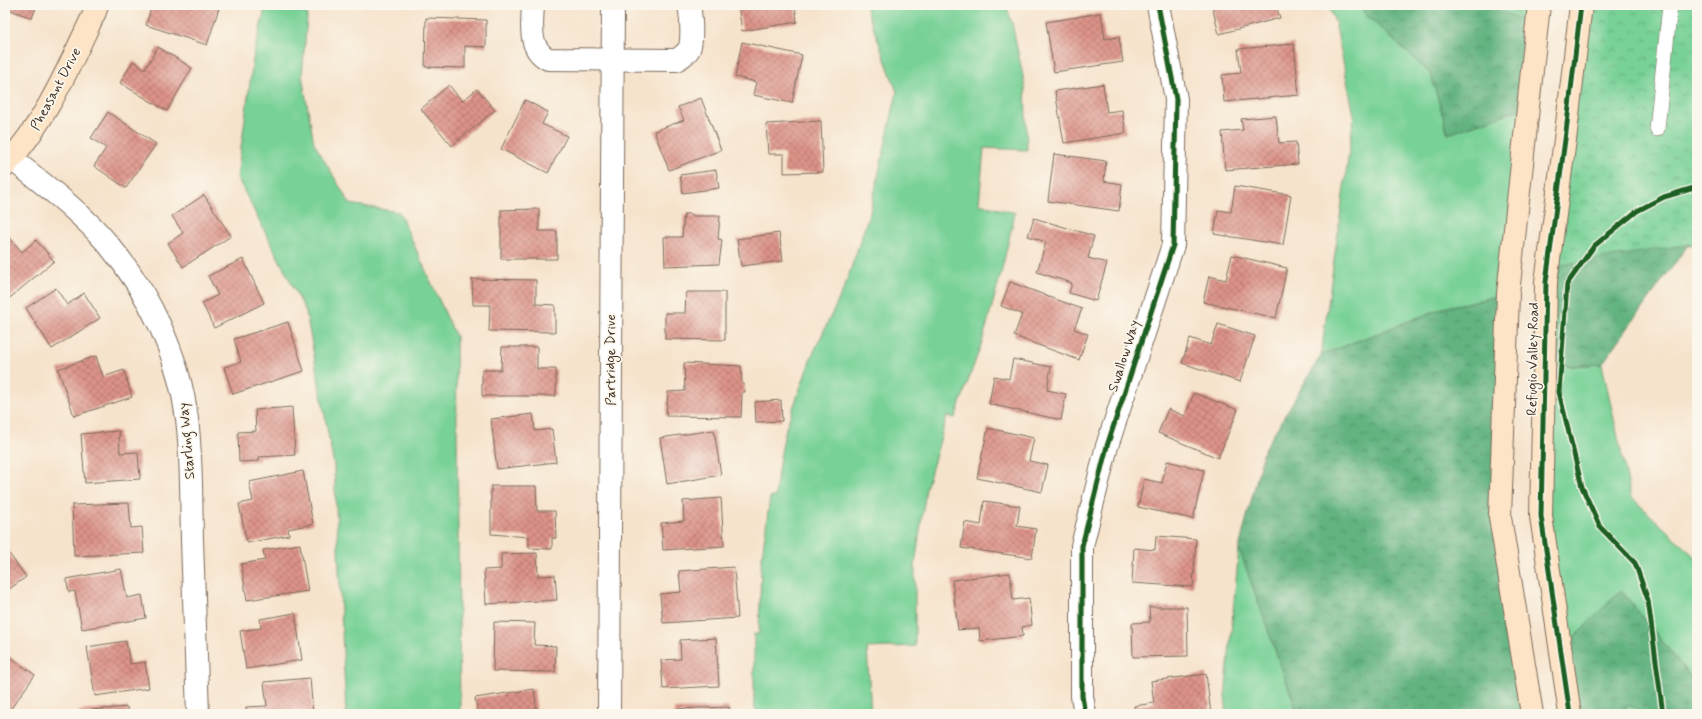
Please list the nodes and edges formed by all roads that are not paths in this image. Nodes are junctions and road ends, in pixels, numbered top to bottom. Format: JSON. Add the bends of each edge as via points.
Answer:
{"nodes":[{"id":1,"x":96,"y":5,"type":"edge"},
{"id":2,"x":534,"y":5,"type":"edge"},
{"id":3,"x":613,"y":5,"type":"edge"},
{"id":4,"x":689,"y":5,"type":"edge"},
{"id":5,"x":1158,"y":5,"type":"edge"},
{"id":6,"x":1539,"y":5,"type":"edge"},
{"id":7,"x":1581,"y":5,"type":"edge"},
{"id":8,"x":1670,"y":5,"type":"edge"},
{"id":9,"x":613,"y":61,"type":"junction"},
{"id":10,"x":1657,"y":129,"type":"dead end"},
{"id":11,"x":9,"y":162,"type":"edge"},
{"id":12,"x":198,"y":714,"type":"edge"},
{"id":13,"x":609,"y":714,"type":"edge"},
{"id":14,"x":1085,"y":714,"type":"edge"},
{"id":15,"x":1532,"y":714,"type":"edge"},
{"id":16,"x":1570,"y":714,"type":"edge"}],
"edges":[{"from":1,"to":11,"type":"street","name":"Pheasant Drive","via":[[54,97],[41,120]]},
{"from":2,"to":9,"type":"street","via":[[533,42],[541,56],[548,59]]},
{"from":3,"to":9,"type":"street","name":"Partridge Drive"},
{"from":4,"to":9,"type":"street","via":[[691,41],[683,56],[677,60]]},
{"from":5,"to":14,"type":"street","name":"Swallow Way","via":[[1176,99],[1173,245],[1107,446],[1082,546],[1082,696]]},
{"from":6,"to":15,"type":"street","name":"Refugio Valley Road","via":[[1508,294],[1500,517]]},
{"from":7,"to":16,"type":"street","name":"Refugio Valley Road","via":[[1546,282],[1541,516]]},
{"from":8,"to":10,"type":"lane"},
{"from":9,"to":13,"type":"street","name":"Partridge Drive"},
{"from":11,"to":12,"type":"street","name":"Starling Way","via":[[59,198],[106,242],[142,292],[173,362],[183,395],[189,443]]}]}
